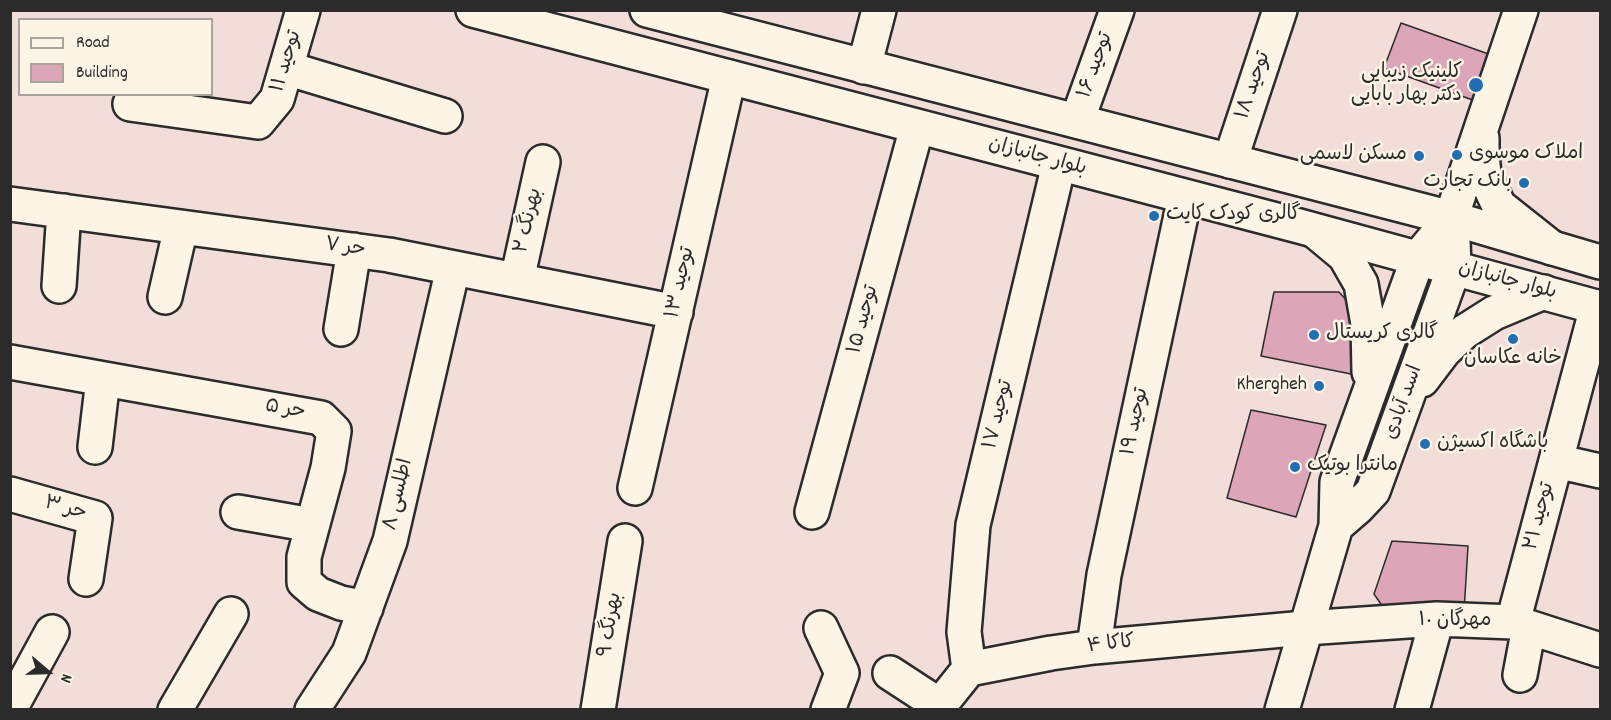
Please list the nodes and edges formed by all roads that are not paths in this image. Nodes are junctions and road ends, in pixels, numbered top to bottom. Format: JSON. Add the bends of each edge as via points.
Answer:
{"nodes":[{"id":1,"x":303,"y":10,"type":"edge"},
{"id":2,"x":473,"y":10,"type":"edge"},
{"id":3,"x":647,"y":10,"type":"edge"},
{"id":4,"x":879,"y":10,"type":"edge"},
{"id":5,"x":1117,"y":10,"type":"edge"},
{"id":6,"x":1280,"y":10,"type":"edge"},
{"id":7,"x":1521,"y":10,"type":"edge"},
{"id":8,"x":864,"y":67,"type":"junction"},
{"id":9,"x":286,"y":68,"type":"junction"},
{"id":10,"x":729,"y":77,"type":"junction"},
{"id":11,"x":130,"y":104,"type":"dead end"},
{"id":12,"x":445,"y":116,"type":"dead end"},
{"id":13,"x":1077,"y":121,"type":"junction"},
{"id":14,"x":1483,"y":124,"type":"junction"},
{"id":15,"x":917,"y":127,"type":"junction"},
{"id":16,"x":1230,"y":161,"type":"junction"},
{"id":17,"x":543,"y":162,"type":"dead end"},
{"id":18,"x":1059,"y":164,"type":"junction"},
{"id":19,"x":1185,"y":197,"type":"junction"},
{"id":20,"x":10,"y":204,"type":"edge"},
{"id":21,"x":64,"y":211,"type":"junction"},
{"id":22,"x":1451,"y":218,"type":"junction"},
{"id":23,"x":181,"y":227,"type":"junction"},
{"id":24,"x":1315,"y":231,"type":"junction"},
{"id":25,"x":1552,"y":248,"type":"junction"},
{"id":26,"x":354,"y":250,"type":"junction"},
{"id":27,"x":1418,"y":258,"type":"junction"},
{"id":28,"x":1600,"y":262,"type":"edge"},
{"id":29,"x":453,"y":268,"type":"junction"},
{"id":30,"x":1455,"y":268,"type":"junction"},
{"id":31,"x":517,"y":280,"type":"junction"},
{"id":32,"x":59,"y":286,"type":"dead end"},
{"id":33,"x":1544,"y":292,"type":"junction"},
{"id":34,"x":165,"y":297,"type":"dead end"},
{"id":35,"x":1599,"y":307,"type":"edge"},
{"id":36,"x":676,"y":312,"type":"junction"},
{"id":37,"x":341,"y":329,"type":"dead end"},
{"id":38,"x":10,"y":362,"type":"edge"},
{"id":39,"x":103,"y":379,"type":"junction"},
{"id":40,"x":1369,"y":393,"type":"junction"},
{"id":41,"x":1404,"y":406,"type":"junction"},
{"id":42,"x":95,"y":447,"type":"dead end"},
{"id":43,"x":1556,"y":461,"type":"junction"},
{"id":44,"x":1600,"y":471,"type":"edge"},
{"id":45,"x":635,"y":488,"type":"dead end"},
{"id":46,"x":10,"y":494,"type":"edge"},
{"id":47,"x":238,"y":512,"type":"dead end"},
{"id":48,"x":812,"y":512,"type":"dead end"},
{"id":49,"x":312,"y":525,"type":"junction"},
{"id":50,"x":1336,"y":526,"type":"junction"},
{"id":51,"x":625,"y":540,"type":"dead end"},
{"id":52,"x":86,"y":579,"type":"dead end"},
{"id":53,"x":366,"y":608,"type":"junction"},
{"id":54,"x":231,"y":615,"type":"dead end"},
{"id":55,"x":1437,"y":619,"type":"junction"},
{"id":56,"x":1521,"y":625,"type":"junction"},
{"id":57,"x":821,"y":628,"type":"dead end"},
{"id":58,"x":1305,"y":628,"type":"junction"},
{"id":59,"x":52,"y":632,"type":"dead end"},
{"id":60,"x":1094,"y":647,"type":"junction"},
{"id":61,"x":1600,"y":650,"type":"edge"},
{"id":62,"x":969,"y":669,"type":"junction"},
{"id":63,"x":890,"y":673,"type":"dead end"},
{"id":64,"x":1520,"y":675,"type":"dead end"},
{"id":65,"x":938,"y":707,"type":"edge"},
{"id":66,"x":10,"y":709,"type":"edge"},
{"id":67,"x":175,"y":710,"type":"edge"},
{"id":68,"x":312,"y":710,"type":"edge"},
{"id":69,"x":598,"y":710,"type":"edge"},
{"id":70,"x":828,"y":710,"type":"edge"},
{"id":71,"x":1282,"y":710,"type":"edge"},
{"id":72,"x":1412,"y":710,"type":"edge"}],
"edges":[{"from":1,"to":9,"type":"main road","name":"توحید ۱۱"},
{"from":2,"to":10,"type":"main road","name":"بلوار جانبازان"},
{"from":3,"to":8,"type":"main road"},
{"from":4,"to":8,"type":"main road"},
{"from":5,"to":13,"type":"main road","name":"توحید ۱۶"},
{"from":6,"to":16,"type":"main road","name":"توحید ۱۸"},
{"from":7,"to":14,"type":"main road"},
{"from":8,"to":13,"type":"main road"},
{"from":9,"to":11,"type":"main road","name":"توحید ۱۱","via":[[278,99],[258,122]]},
{"from":9,"to":12,"type":"main road"},
{"from":10,"to":15,"type":"main road","name":"بلوار جانبازان"},
{"from":10,"to":36,"type":"main road","name":"توحید ۱۳"},
{"from":13,"to":16,"type":"main road"},
{"from":14,"to":22,"type":"main road"},
{"from":14,"to":25,"type":"main road","via":[[1484,174],[1499,206]]},
{"from":15,"to":18,"type":"main road","name":"بلوار جانبازان"},
{"from":15,"to":48,"type":"main road","name":"توحید ۱۵"},
{"from":16,"to":22,"type":"main road"},
{"from":17,"to":31,"type":"main road","name":"بهرنگ ۲"},
{"from":18,"to":19,"type":"main road","name":"بلوار جانبازان"},
{"from":18,"to":62,"type":"main road","name":"توحید ۱۷","via":[[973,525],[964,632]]},
{"from":19,"to":24,"type":"main road","name":"بلوار جانبازان"},
{"from":19,"to":60,"type":"main road","name":"توحید ۱۹","via":[[1104,575]]},
{"from":20,"to":21,"type":"main road","name":"حر ۷"},
{"from":21,"to":23,"type":"main road","name":"حر ۷"},
{"from":21,"to":32,"type":"main road"},
{"from":22,"to":25,"type":"main road"},
{"from":22,"to":27,"type":"main road","name":"اسد آبادی"},
{"from":22,"to":30,"type":"main road"},
{"from":23,"to":26,"type":"main road","name":"حر ۷"},
{"from":23,"to":34,"type":"main road"},
{"from":24,"to":27,"type":"main road","name":"بلوار جانبازان"},
{"from":24,"to":40,"type":"main road","via":[[1345,256],[1360,284],[1368,324]]},
{"from":25,"to":28,"type":"main road"},
{"from":26,"to":29,"type":"main road","name":"حر ۷"},
{"from":26,"to":37,"type":"main road"},
{"from":27,"to":30,"type":"main road","name":"بلوار جانبازان"},
{"from":27,"to":40,"type":"main road","name":"اسد آبادی"},
{"from":29,"to":31,"type":"main road","name":"حر ۷"},
{"from":29,"to":53,"type":"main road","name":"اطلسی ۸","via":[[390,541]]},
{"from":30,"to":33,"type":"main road","name":"بلوار جانبازان"},
{"from":30,"to":41,"type":"main road","name":"اسد آبادی"},
{"from":31,"to":36,"type":"main road","name":"حر ۷"},
{"from":33,"to":35,"type":"main road","name":"بلوار جانبازان"},
{"from":33,"to":41,"type":"main road","via":[[1494,313],[1464,332],[1444,351]]},
{"from":35,"to":43,"type":"main road","name":"توحید ۲۱"},
{"from":36,"to":45,"type":"main road","name":"توحید ۱۳"},
{"from":38,"to":39,"type":"main road","name":"حر ۵"},
{"from":39,"to":42,"type":"main road"},
{"from":39,"to":49,"type":"main road","name":"حر ۵","via":[[321,418],[334,431]]},
{"from":40,"to":50,"type":"main road","name":"اسد آبادی","via":[[1337,482]]},
{"from":41,"to":50,"type":"main road","name":"اسد آبادی","via":[[1372,491]]},
{"from":43,"to":44,"type":"main road"},
{"from":43,"to":56,"type":"main road","name":"توحید ۲۱"},
{"from":46,"to":52,"type":"main road","name":"حر ۳","via":[[95,518]]},
{"from":47,"to":49,"type":"main road"},
{"from":49,"to":53,"type":"main road","name":"حر ۵","via":[[304,557],[304,582],[318,594]]},
{"from":50,"to":58,"type":"main road","name":"اسد آبادی"},
{"from":51,"to":69,"type":"main road","name":"بهرنگ ۹"},
{"from":53,"to":68,"type":"main road","name":"اطلسی ۸","via":[[349,653]]},
{"from":54,"to":67,"type":"main road"},
{"from":55,"to":56,"type":"main road","name":"مهرگان ۱۰"},
{"from":55,"to":58,"type":"main road","name":"مهرگان ۱۰"},
{"from":55,"to":72,"type":"main road"},
{"from":56,"to":61,"type":"main road","name":"مهرگان ۱۰"},
{"from":56,"to":64,"type":"main road","name":"توحید ۲۱"},
{"from":57,"to":70,"type":"main road","via":[[842,674]]},
{"from":58,"to":60,"type":"main road","name":"کاکا ۴"},
{"from":58,"to":71,"type":"main road","name":"اسد آبادی"},
{"from":59,"to":66,"type":"main road"},
{"from":60,"to":62,"type":"main road","name":"کاکا ۴"},
{"from":62,"to":65,"type":"main road"},
{"from":63,"to":65,"type":"main road"}]}
